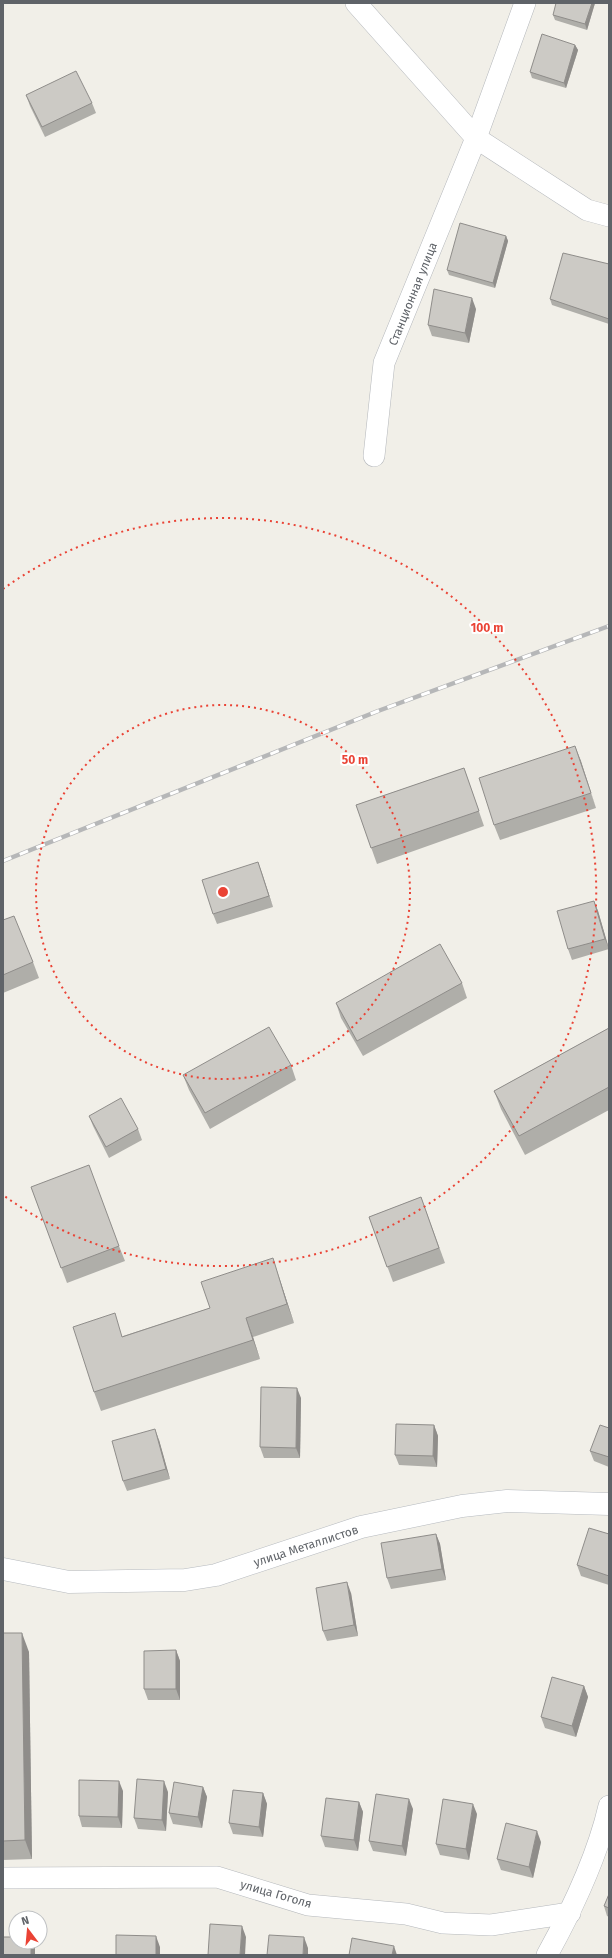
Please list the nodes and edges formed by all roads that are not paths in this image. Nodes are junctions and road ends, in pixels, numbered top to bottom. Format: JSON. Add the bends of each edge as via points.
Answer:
{"nodes":[{"id":1,"x":356,"y":3,"type":"edge"},
{"id":2,"x":525,"y":3,"type":"edge"},
{"id":3,"x":476,"y":138,"type":"junction"},
{"id":4,"x":609,"y":216,"type":"edge"},
{"id":5,"x":374,"y":456,"type":"dead end"},
{"id":6,"x":609,"y":1504,"type":"edge"},
{"id":7,"x":3,"y":1569,"type":"edge"},
{"id":8,"x":609,"y":1806,"type":"edge"},
{"id":9,"x":3,"y":1878,"type":"edge"},
{"id":10,"x":570,"y":1913,"type":"junction"},
{"id":11,"x":547,"y":1955,"type":"edge"}],
"edges":[{"from":1,"to":3,"type":"street"},
{"from":2,"to":3,"type":"street","name":"Станционная улица"},
{"from":3,"to":4,"type":"street","via":[[587,210]]},
{"from":3,"to":5,"type":"street","name":"Станционная улица","via":[[384,363]]},
{"from":6,"to":7,"type":"main road","name":"улица Металлистов","via":[[507,1501],[462,1506],[361,1527],[216,1575],[185,1580],[69,1582]]},
{"from":8,"to":10,"type":"street","via":[[604,1826]]},
{"from":9,"to":10,"type":"street","name":"улица Гоголя","via":[[217,1877],[308,1905],[406,1914],[443,1923],[491,1925]]},
{"from":10,"to":11,"type":"street"}]}
